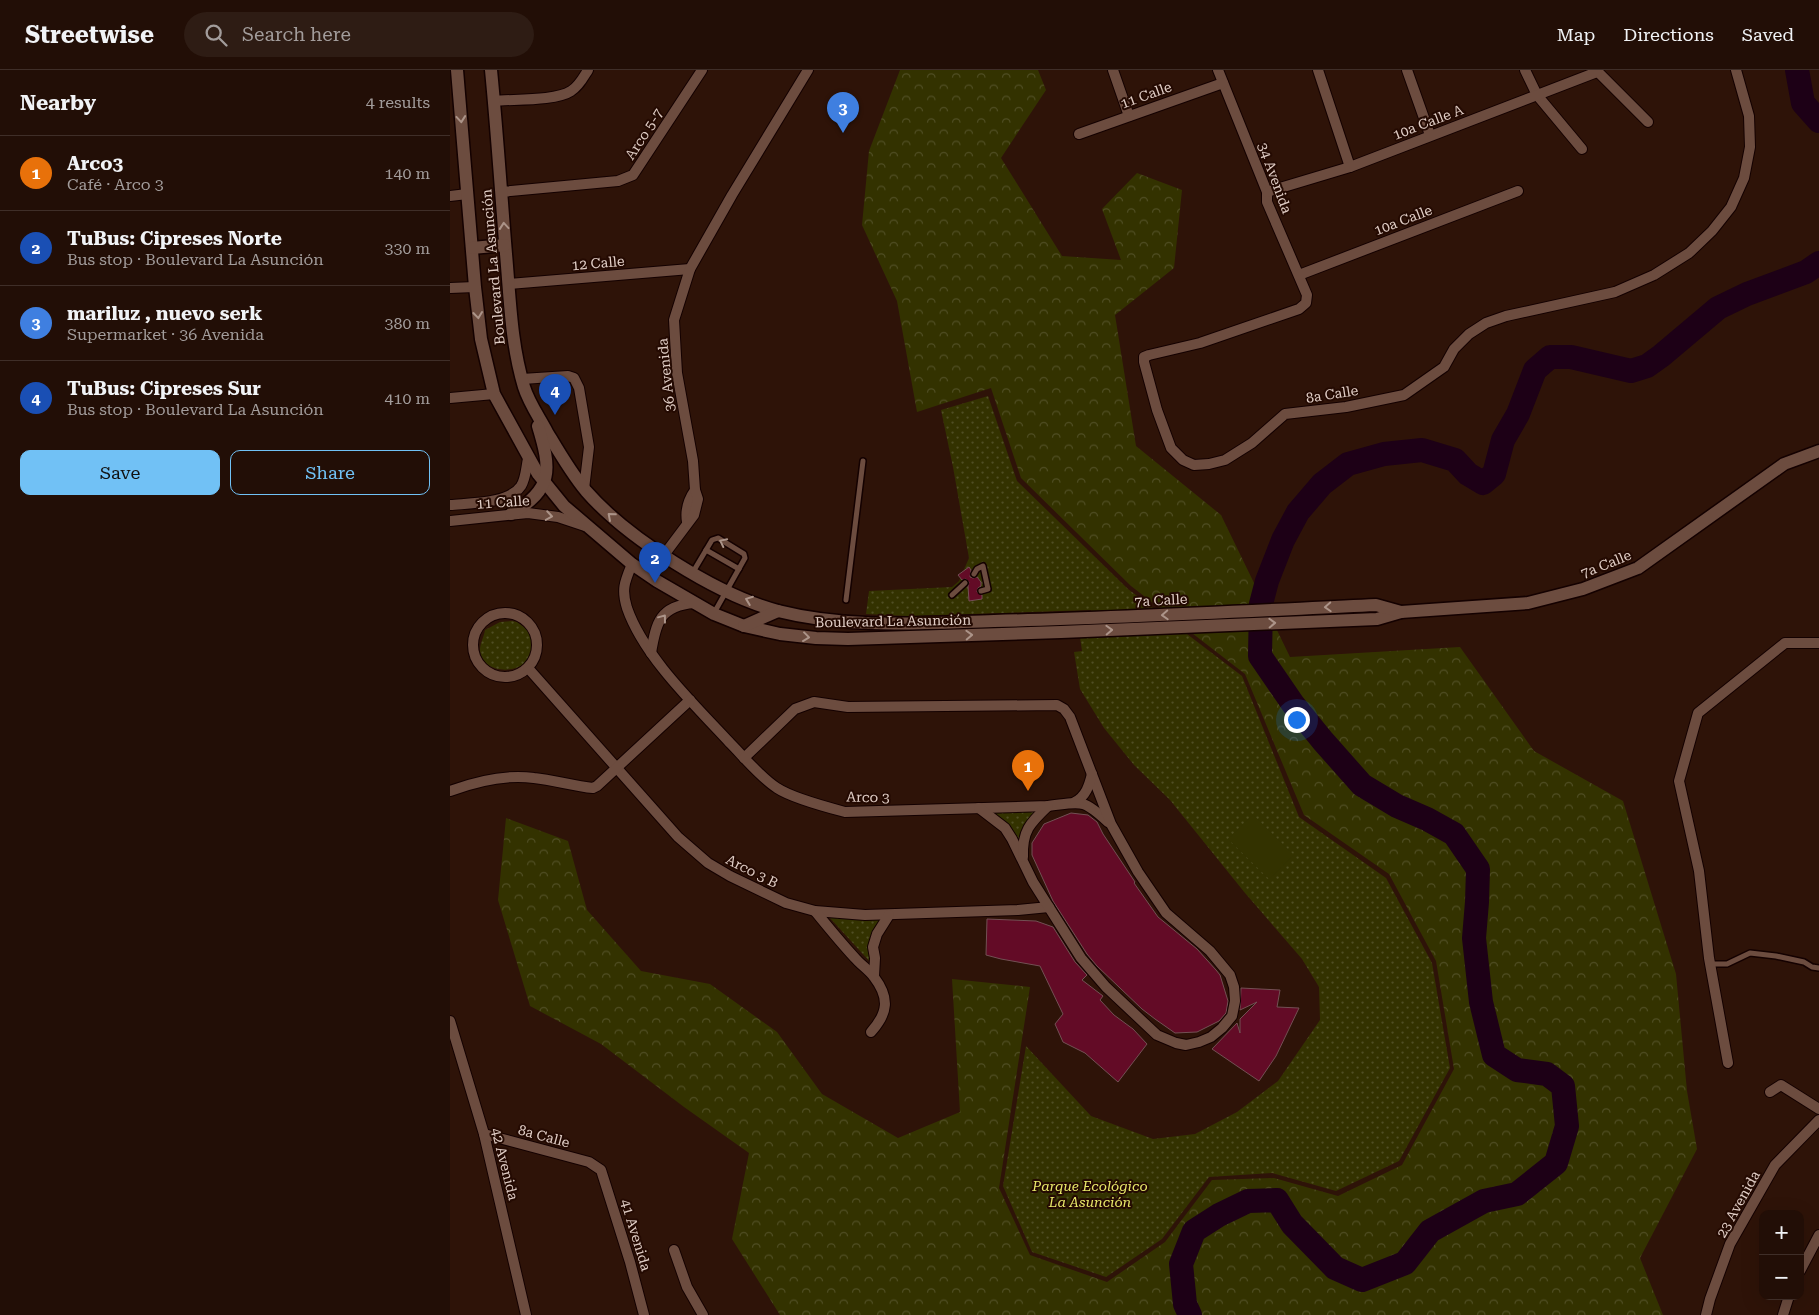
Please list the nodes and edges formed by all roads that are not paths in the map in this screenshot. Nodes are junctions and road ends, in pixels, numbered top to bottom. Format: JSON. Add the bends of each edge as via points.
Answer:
{"nodes":[{"id":1,"x":457,"y":70,"type":"edge"},
{"id":2,"x":491,"y":70,"type":"edge"},
{"id":3,"x":702,"y":70,"type":"edge"},
{"id":4,"x":808,"y":70,"type":"edge"},
{"id":5,"x":1113,"y":70,"type":"edge"},
{"id":6,"x":1218,"y":70,"type":"edge"},
{"id":7,"x":1318,"y":70,"type":"edge"},
{"id":8,"x":1408,"y":70,"type":"edge"},
{"id":9,"x":1525,"y":70,"type":"edge"},
{"id":10,"x":1736,"y":70,"type":"edge"},
{"id":11,"x":1596,"y":71,"type":"edge"},
{"id":12,"x":585,"y":73,"type":"edge"},
{"id":13,"x":1223,"y":82,"type":"junction"},
{"id":14,"x":1537,"y":95,"type":"junction"},
{"id":15,"x":494,"y":101,"type":"junction"},
{"id":16,"x":1129,"y":116,"type":"junction"},
{"id":17,"x":1648,"y":122,"type":"dead end"},
{"id":18,"x":1079,"y":134,"type":"dead end"},
{"id":19,"x":1430,"y":135,"type":"junction"},
{"id":20,"x":1582,"y":149,"type":"dead end"},
{"id":21,"x":1350,"y":167,"type":"junction"},
{"id":22,"x":1518,"y":191,"type":"dead end"},
{"id":23,"x":501,"y":192,"type":"junction"},
{"id":24,"x":1267,"y":192,"type":"junction"},
{"id":25,"x":467,"y":194,"type":"junction"},
{"id":26,"x":450,"y":196,"type":"edge"},
{"id":27,"x":506,"y":244,"type":"junction"},
{"id":28,"x":472,"y":248,"type":"junction"},
{"id":29,"x":690,"y":269,"type":"junction"},
{"id":30,"x":1299,"y":275,"type":"junction"},
{"id":31,"x":509,"y":284,"type":"junction"},
{"id":32,"x":475,"y":287,"type":"junction"},
{"id":33,"x":450,"y":288,"type":"edge"},
{"id":34,"x":1307,"y":295,"type":"joint"},
{"id":35,"x":522,"y":379,"type":"junction"},
{"id":36,"x":494,"y":394,"type":"junction"},
{"id":37,"x":450,"y":398,"type":"edge"},
{"id":38,"x":534,"y":409,"type":"junction"},
{"id":39,"x":1819,"y":451,"type":"edge"},
{"id":40,"x":528,"y":458,"type":"junction"},
{"id":41,"x":863,"y":461,"type":"dead end"},
{"id":42,"x":544,"y":483,"type":"junction"},
{"id":43,"x":584,"y":489,"type":"junction"},
{"id":44,"x":450,"y":505,"type":"edge"},
{"id":45,"x":511,"y":514,"type":"junction"},
{"id":46,"x":450,"y":521,"type":"edge"},
{"id":47,"x":586,"y":526,"type":"junction"},
{"id":48,"x":706,"y":550,"type":"junction"},
{"id":49,"x":664,"y":555,"type":"junction"},
{"id":50,"x":632,"y":564,"type":"junction"},
{"id":51,"x":739,"y":569,"type":"junction"},
{"id":52,"x":692,"y":573,"type":"junction"},
{"id":53,"x":646,"y":574,"type":"junction"},
{"id":54,"x":974,"y":574,"type":"dead end"},
{"id":55,"x":965,"y":583,"type":"dead end"},
{"id":56,"x":727,"y":591,"type":"junction"},
{"id":57,"x":981,"y":591,"type":"dead end"},
{"id":58,"x":952,"y":595,"type":"dead end"},
{"id":59,"x":846,"y":600,"type":"dead end"},
{"id":60,"x":694,"y":603,"type":"junction"},
{"id":61,"x":778,"y":611,"type":"junction"},
{"id":62,"x":1401,"y":612,"type":"junction"},
{"id":63,"x":714,"y":614,"type":"junction"},
{"id":64,"x":921,"y":623,"type":"joint"},
{"id":65,"x":744,"y":626,"type":"junction"},
{"id":66,"x":1060,"y":626,"type":"junction"},
{"id":67,"x":1819,"y":643,"type":"edge"},
{"id":68,"x":651,"y":653,"type":"junction"},
{"id":69,"x":528,"y":668,"type":"junction"},
{"id":70,"x":690,"y":700,"type":"junction"},
{"id":71,"x":744,"y":758,"type":"junction"},
{"id":72,"x":617,"y":767,"type":"junction"},
{"id":73,"x":1092,"y":774,"type":"junction"},
{"id":74,"x":450,"y":791,"type":"edge"},
{"id":75,"x":1075,"y":802,"type":"junction"},
{"id":76,"x":1048,"y":806,"type":"junction"},
{"id":77,"x":978,"y":808,"type":"junction"},
{"id":78,"x":1111,"y":824,"type":"junction"},
{"id":79,"x":1023,"y":861,"type":"junction"},
{"id":80,"x":1049,"y":907,"type":"junction"},
{"id":81,"x":815,"y":912,"type":"junction"},
{"id":82,"x":889,"y":915,"type":"junction"},
{"id":83,"x":1710,"y":964,"type":"junction"},
{"id":84,"x":1819,"y":968,"type":"edge"},
{"id":85,"x":874,"y":976,"type":"junction"},
{"id":86,"x":450,"y":1021,"type":"edge"},
{"id":87,"x":871,"y":1032,"type":"dead end"},
{"id":88,"x":1728,"y":1063,"type":"dead end"},
{"id":89,"x":1770,"y":1092,"type":"dead end"},
{"id":90,"x":1819,"y":1109,"type":"edge"},
{"id":91,"x":1819,"y":1120,"type":"edge"},
{"id":92,"x":484,"y":1134,"type":"junction"},
{"id":93,"x":596,"y":1166,"type":"joint"},
{"id":94,"x":1819,"y":1235,"type":"edge"},
{"id":95,"x":674,"y":1250,"type":"dead end"},
{"id":96,"x":1804,"y":1263,"type":"edge"},
{"id":97,"x":1788,"y":1300,"type":"edge"},
{"id":98,"x":526,"y":1315,"type":"edge"},
{"id":99,"x":644,"y":1315,"type":"edge"},
{"id":100,"x":703,"y":1315,"type":"edge"},
{"id":101,"x":1706,"y":1315,"type":"edge"},
{"id":102,"x":1783,"y":1315,"type":"edge"}],
"edges":[{"from":1,"to":25,"type":"main road","name":"Boulevard La Asunción","one_way":true},
{"from":2,"to":15,"type":"main road","name":"Boulevard La Asunción"},
{"from":3,"to":23,"type":"street","name":"Arco 5-7","via":[[633,175],[618,181]]},
{"from":4,"to":29,"type":"street","name":"36 Avenida"},
{"from":5,"to":16,"type":"street"},
{"from":6,"to":13,"type":"street","name":"34 Avenida"},
{"from":7,"to":21,"type":"street"},
{"from":8,"to":19,"type":"street"},
{"from":9,"to":14,"type":"street"},
{"from":10,"to":34,"type":"street","name":"8a Calle","via":[[1749,116],[1750,147],[1744,178],[1731,207],[1689,253],[1654,275],[1615,292],[1486,323],[1454,349],[1444,367],[1404,395],[1346,407],[1285,414],[1252,443],[1225,460],[1194,465],[1183,460],[1171,448],[1157,410],[1144,357],[1200,343],[1299,309],[1306,303]]},
{"from":11,"to":14,"type":"street","name":"10a Calle A"},
{"from":11,"to":17,"type":"street"},
{"from":12,"to":15,"type":"street","via":[[572,91],[562,96]]},
{"from":13,"to":16,"type":"street","name":"11 Calle"},
{"from":13,"to":24,"type":"street","name":"34 Avenida"},
{"from":14,"to":19,"type":"street","name":"10a Calle A"},
{"from":14,"to":20,"type":"street"},
{"from":15,"to":23,"type":"main road","name":"Boulevard La Asunción"},
{"from":16,"to":18,"type":"street","name":"11 Calle"},
{"from":19,"to":21,"type":"street","name":"10a Calle A"},
{"from":21,"to":24,"type":"street","name":"10a Calle A"},
{"from":22,"to":30,"type":"street","name":"10a Calle"},
{"from":27,"to":23,"type":"main road","name":"Boulevard La Asunción","one_way":true},
{"from":24,"to":30,"type":"street","name":"34 Avenida","via":[[1267,202]]},
{"from":25,"to":26,"type":"street"},
{"from":25,"to":28,"type":"main road","name":"Boulevard La Asunción"},
{"from":27,"to":28,"type":"main road"},
{"from":27,"to":31,"type":"main road","name":"Boulevard La Asunción"},
{"from":28,"to":32,"type":"main road","name":"Boulevard La Asunción"},
{"from":29,"to":31,"type":"street","name":"12 Calle"},
{"from":29,"to":49,"type":"street","name":"36 Avenida","via":[[674,320],[677,373],[695,490],[687,507],[687,522]]},
{"from":30,"to":34,"type":"street","name":"34 Avenida"},
{"from":31,"to":35,"type":"main road","name":"Boulevard La Asunción","via":[[513,336]]},
{"from":32,"to":33,"type":"street"},
{"from":32,"to":36,"type":"main road","name":"Boulevard La Asunción","one_way":true,"via":[[481,339]]},
{"from":35,"to":38,"type":"main road","name":"Boulevard La Asunción"},
{"from":35,"to":43,"type":"street","via":[[574,378],[579,388],[589,447]]},
{"from":36,"to":37,"type":"street"},
{"from":36,"to":40,"type":"main road","name":"Boulevard La Asunción"},
{"from":38,"to":42,"type":"main road","via":[[546,455]]},
{"from":38,"to":43,"type":"main road","name":"Boulevard La Asunción"},
{"from":39,"to":62,"type":"main road","name":"7a Calle","via":[[1784,464],[1638,568],[1583,590],[1528,603]]},
{"from":40,"to":42,"type":"main road","name":"Boulevard La Asunción"},
{"from":40,"to":44,"type":"street","name":"11 Calle","via":[[522,485],[514,493],[484,502]]},
{"from":41,"to":59,"type":"lane"},
{"from":42,"to":45,"type":"main road","via":[[535,498]]},
{"from":42,"to":47,"type":"main road","name":"Boulevard La Asunción"},
{"from":49,"to":43,"type":"main road","name":"Boulevard La Asunción","one_way":true,"via":[[624,527]]},
{"from":45,"to":46,"type":"street","name":"11 Calle"},
{"from":45,"to":47,"type":"street","name":"11 Calle","one_way":true,"via":[[528,512]]},
{"from":47,"to":50,"type":"main road","name":"Boulevard La Asunción"},
{"from":48,"to":51,"type":"lane"},
{"from":51,"to":48,"type":"lane","one_way":true,"via":[[744,554],[718,538],[712,540]]},
{"from":48,"to":52,"type":"lane"},
{"from":49,"to":52,"type":"main road","name":"Boulevard La Asunción"},
{"from":49,"to":53,"type":"street"},
{"from":50,"to":53,"type":"main road","name":"Boulevard La Asunción"},
{"from":50,"to":68,"type":"street","name":"Arco 3","via":[[623,585],[627,607]]},
{"from":51,"to":56,"type":"lane"},
{"from":52,"to":56,"type":"main road","name":"Boulevard La Asunción"},
{"from":53,"to":60,"type":"main road","name":"Boulevard La Asunción"},
{"from":54,"to":57,"type":"lane","via":[[983,566],[988,589]]},
{"from":55,"to":58,"type":"lane"},
{"from":61,"to":56,"type":"main road","name":"Boulevard La Asunción","one_way":true},
{"from":56,"to":63,"type":"lane"},
{"from":60,"to":63,"type":"main road","name":"Boulevard La Asunción"},
{"from":68,"to":60,"type":"street","one_way":true,"via":[[656,628],[666,613],[679,604]]},
{"from":61,"to":64,"type":"main road","name":"Boulevard La Asunción","via":[[848,622]]},
{"from":61,"to":65,"type":"main road"},
{"from":66,"to":62,"type":"main road","name":"7a Calle","one_way":true,"via":[[1377,619]]},
{"from":62,"to":66,"type":"main road","name":"7a Calle","one_way":true,"via":[[1376,605]]},
{"from":63,"to":65,"type":"main road","name":"Boulevard La Asunción"},
{"from":64,"to":66,"type":"main road","name":"7a Calle"},
{"from":65,"to":66,"type":"main road","name":"Boulevard La Asunción","one_way":true,"via":[[780,634],[839,639]]},
{"from":67,"to":83,"type":"street","via":[[1785,643],[1698,713],[1679,782],[1699,871]]},
{"from":68,"to":70,"type":"street","name":"Arco 3"},
{"from":69,"to":69,"type":"street","via":[[537,650],[534,630],[528,622],[509,614],[499,614],[481,625],[474,644],[480,665],[488,672],[508,677]]},
{"from":69,"to":72,"type":"street","name":"Arco 3 B"},
{"from":70,"to":71,"type":"street","name":"Arco 3"},
{"from":70,"to":72,"type":"street"},
{"from":71,"to":73,"type":"street","via":[[795,709],[814,702],[848,707],[1057,705],[1070,718]]},
{"from":71,"to":77,"type":"street","name":"Arco 3","via":[[777,788],[845,812]]},
{"from":72,"to":74,"type":"street","via":[[593,788],[532,777],[473,782]]},
{"from":72,"to":81,"type":"street","name":"Arco 3 B","via":[[678,837],[708,863],[786,903]]},
{"from":73,"to":75,"type":"street","via":[[1082,798]]},
{"from":73,"to":78,"type":"street"},
{"from":75,"to":76,"type":"street","name":"Arco 3"},
{"from":75,"to":78,"type":"street","via":[[1090,806]]},
{"from":76,"to":77,"type":"street","name":"Arco 3"},
{"from":76,"to":79,"type":"street","via":[[1028,826],[1023,842]]},
{"from":77,"to":79,"type":"street","via":[[1004,828]]},
{"from":78,"to":80,"type":"street","via":[[1166,913],[1210,951],[1230,975],[1234,987],[1232,1016],[1211,1037],[1199,1042],[1186,1045],[1157,1034],[1091,970]]},
{"from":79,"to":80,"type":"street"},
{"from":80,"to":82,"type":"street","name":"Arco 3 B"},
{"from":81,"to":82,"type":"street","name":"Arco 3 B"},
{"from":81,"to":85,"type":"street"},
{"from":82,"to":85,"type":"street","via":[[873,947]]},
{"from":83,"to":84,"type":"lane","via":[[1727,964],[1750,954],[1804,962]]},
{"from":83,"to":88,"type":"street"},
{"from":85,"to":87,"type":"street","via":[[884,997],[885,1009]]},
{"from":86,"to":92,"type":"street","name":"42 Avenida"},
{"from":89,"to":90,"type":"street","via":[[1782,1085]]},
{"from":91,"to":101,"type":"street","name":"23 Avenida","via":[[1776,1165],[1730,1244]]},
{"from":92,"to":93,"type":"street","name":"8a Calle"},
{"from":92,"to":98,"type":"street","name":"42 Avenida"},
{"from":93,"to":99,"type":"street","name":"41 Avenida","via":[[601,1170]]},
{"from":94,"to":96,"type":"street"},
{"from":95,"to":100,"type":"street","via":[[687,1287]]},
{"from":97,"to":102,"type":"street"}]}
